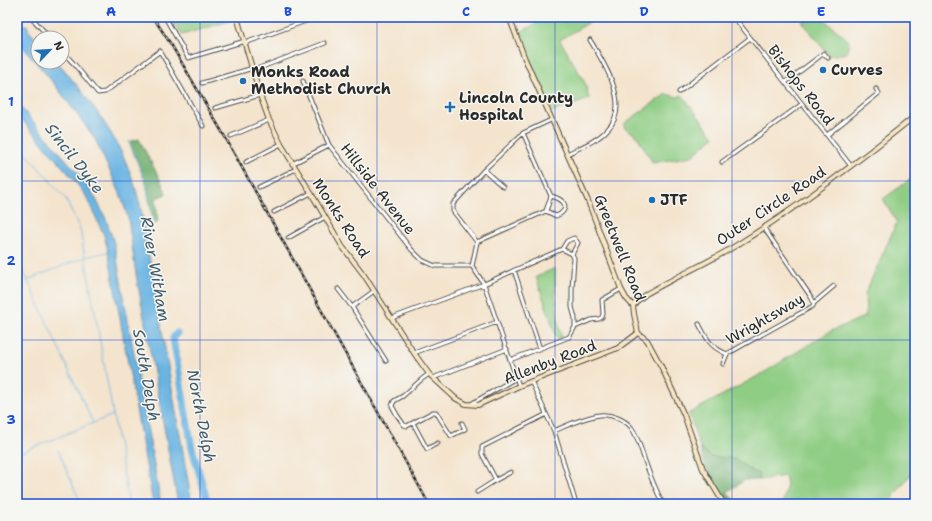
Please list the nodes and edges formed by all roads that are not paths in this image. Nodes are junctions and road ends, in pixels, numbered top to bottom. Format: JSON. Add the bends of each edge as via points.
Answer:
{"nodes":[{"id":1,"x":31,"y":17,"type":"edge"},
{"id":2,"x":165,"y":17,"type":"edge"},
{"id":3,"x":238,"y":17,"type":"edge"},
{"id":4,"x":509,"y":17,"type":"edge"},
{"id":5,"x":314,"y":18,"type":"edge"},
{"id":6,"x":731,"y":18,"type":"edge"},
{"id":7,"x":43,"y":30,"type":"edge"},
{"id":8,"x":750,"y":38,"type":"junction"},
{"id":9,"x":590,"y":40,"type":"dead end"},
{"id":10,"x":245,"y":42,"type":"junction"},
{"id":11,"x":324,"y":43,"type":"dead end"},
{"id":12,"x":828,"y":58,"type":"dead end"},
{"id":13,"x":70,"y":60,"type":"edge"},
{"id":14,"x":253,"y":69,"type":"junction"},
{"id":15,"x":303,"y":81,"type":"dead end"},
{"id":16,"x":786,"y":82,"type":"junction"},
{"id":17,"x":202,"y":83,"type":"dead end"},
{"id":18,"x":876,"y":89,"type":"dead end"},
{"id":19,"x":679,"y":92,"type":"dead end"},
{"id":20,"x":260,"y":95,"type":"junction"},
{"id":21,"x":802,"y":104,"type":"junction"},
{"id":22,"x":215,"y":108,"type":"dead end"},
{"id":23,"x":915,"y":116,"type":"edge"},
{"id":24,"x":269,"y":120,"type":"junction"},
{"id":25,"x":551,"y":120,"type":"junction"},
{"id":26,"x":203,"y":126,"type":"dead end"},
{"id":27,"x":523,"y":133,"type":"junction"},
{"id":28,"x":827,"y":135,"type":"junction"},
{"id":29,"x":231,"y":136,"type":"dead end"},
{"id":30,"x":281,"y":144,"type":"junction"},
{"id":31,"x":329,"y":145,"type":"junction"},
{"id":32,"x":568,"y":154,"type":"junction"},
{"id":33,"x":246,"y":162,"type":"dead end"},
{"id":34,"x":722,"y":162,"type":"dead end"},
{"id":35,"x":292,"y":164,"type":"junction"},
{"id":36,"x":851,"y":166,"type":"junction"},
{"id":37,"x":296,"y":169,"type":"junction"},
{"id":38,"x":484,"y":170,"type":"junction"},
{"id":39,"x":260,"y":187,"type":"dead end"},
{"id":40,"x":503,"y":187,"type":"dead end"},
{"id":41,"x":311,"y":193,"type":"junction"},
{"id":42,"x":551,"y":196,"type":"junction"},
{"id":43,"x":274,"y":212,"type":"dead end"},
{"id":44,"x":546,"y":212,"type":"junction"},
{"id":45,"x":325,"y":217,"type":"junction"},
{"id":46,"x":764,"y":228,"type":"junction"},
{"id":47,"x":288,"y":238,"type":"dead end"},
{"id":48,"x":478,"y":242,"type":"junction"},
{"id":49,"x":562,"y":249,"type":"junction"},
{"id":50,"x":572,"y":254,"type":"junction"},
{"id":51,"x":472,"y":266,"type":"junction"},
{"id":52,"x":514,"y":270,"type":"junction"},
{"id":53,"x":484,"y":284,"type":"junction"},
{"id":54,"x":834,"y":286,"type":"dead end"},
{"id":55,"x":338,"y":289,"type":"dead end"},
{"id":56,"x":622,"y":289,"type":"junction"},
{"id":57,"x":374,"y":291,"type":"junction"},
{"id":58,"x":814,"y":303,"type":"junction"},
{"id":59,"x":634,"y":306,"type":"junction"},
{"id":60,"x":352,"y":307,"type":"junction"},
{"id":61,"x":392,"y":318,"type":"junction"},
{"id":62,"x":497,"y":322,"type":"junction"},
{"id":63,"x":699,"y":324,"type":"dead end"},
{"id":64,"x":575,"y":327,"type":"junction"},
{"id":65,"x":638,"y":333,"type":"junction"},
{"id":66,"x":507,"y":349,"type":"junction"},
{"id":67,"x":540,"y":349,"type":"junction"},
{"id":68,"x":414,"y":353,"type":"junction"},
{"id":69,"x":727,"y":354,"type":"junction"},
{"id":70,"x":510,"y":360,"type":"junction"},
{"id":71,"x":386,"y":361,"type":"dead end"},
{"id":72,"x":723,"y":364,"type":"dead end"},
{"id":73,"x":429,"y":374,"type":"junction"},
{"id":74,"x":433,"y":378,"type":"junction"},
{"id":75,"x":516,"y":378,"type":"junction"},
{"id":76,"x":531,"y":380,"type":"junction"},
{"id":77,"x":519,"y":386,"type":"junction"},
{"id":78,"x":468,"y":405,"type":"junction"},
{"id":79,"x":546,"y":415,"type":"junction"},
{"id":80,"x":462,"y":423,"type":"dead end"},
{"id":81,"x":413,"y":424,"type":"junction"},
{"id":82,"x":554,"y":431,"type":"junction"},
{"id":83,"x":438,"y":443,"type":"dead end"},
{"id":84,"x":511,"y":472,"type":"dead end"},
{"id":85,"x":496,"y":480,"type":"junction"},
{"id":86,"x":477,"y":492,"type":"dead end"},
{"id":87,"x":576,"y":504,"type":"edge"},
{"id":88,"x":663,"y":504,"type":"edge"},
{"id":89,"x":724,"y":504,"type":"edge"}],
"edges":[{"from":1,"to":7,"type":"street"},
{"from":2,"to":10,"type":"street","via":[[188,58]]},
{"from":3,"to":10,"type":"main road","name":"Monks Road"},
{"from":4,"to":25,"type":"main road","name":"Greetwell Road"},
{"from":5,"to":10,"type":"street"},
{"from":6,"to":8,"type":"street","name":"Bishops Road"},
{"from":8,"to":16,"type":"street","name":"Bishops Road"},
{"from":8,"to":19,"type":"street"},
{"from":9,"to":32,"type":"street","via":[[607,70],[617,98],[617,111],[614,123],[607,131]]},
{"from":10,"to":14,"type":"main road","name":"Monks Road"},
{"from":11,"to":14,"type":"street"},
{"from":12,"to":16,"type":"street","via":[[824,53]]},
{"from":13,"to":26,"type":"street","via":[[98,93],[105,92],[160,51]]},
{"from":14,"to":17,"type":"street"},
{"from":14,"to":20,"type":"main road","name":"Monks Road"},
{"from":15,"to":31,"type":"street","name":"Hillside Avenue"},
{"from":16,"to":21,"type":"street","name":"Bishops Road"},
{"from":18,"to":28,"type":"street","via":[[879,93]]},
{"from":20,"to":22,"type":"street"},
{"from":20,"to":24,"type":"main road","name":"Monks Road"},
{"from":21,"to":28,"type":"street","name":"Bishops Road"},
{"from":21,"to":34,"type":"street"},
{"from":23,"to":36,"type":"main road","name":"Outer Circle Road"},
{"from":24,"to":29,"type":"street"},
{"from":24,"to":30,"type":"main road","name":"Monks Road"},
{"from":25,"to":27,"type":"street"},
{"from":25,"to":32,"type":"main road","name":"Greetwell Road"},
{"from":27,"to":38,"type":"street"},
{"from":27,"to":42,"type":"street"},
{"from":28,"to":36,"type":"street","name":"Bishops Road"},
{"from":30,"to":33,"type":"street"},
{"from":30,"to":35,"type":"main road","name":"Monks Road"},
{"from":31,"to":35,"type":"street"},
{"from":31,"to":51,"type":"street","name":"Hillside Avenue","via":[[422,260],[434,266]]},
{"from":32,"to":56,"type":"main road","name":"Greetwell Road"},
{"from":35,"to":37,"type":"main road","name":"Monks Road"},
{"from":36,"to":46,"type":"main road","name":"Outer Circle Road"},
{"from":37,"to":39,"type":"street"},
{"from":37,"to":41,"type":"main road","name":"Monks Road"},
{"from":38,"to":40,"type":"street"},
{"from":38,"to":48,"type":"street","via":[[452,207]]},
{"from":41,"to":43,"type":"street"},
{"from":41,"to":45,"type":"main road","name":"Monks Road"},
{"from":42,"to":44,"type":"street"},
{"from":42,"to":44,"type":"street","via":[[562,200],[564,210],[556,216]]},
{"from":44,"to":48,"type":"street"},
{"from":45,"to":47,"type":"street"},
{"from":45,"to":57,"type":"main road","name":"Monks Road"},
{"from":46,"to":58,"type":"street","name":"Wrightsway"},
{"from":46,"to":59,"type":"main road","name":"Outer Circle Road","via":[[729,250],[646,294]]},
{"from":48,"to":51,"type":"street"},
{"from":49,"to":50,"type":"street"},
{"from":49,"to":50,"type":"street","via":[[567,240],[574,238],[578,243]]},
{"from":49,"to":52,"type":"street"},
{"from":50,"to":64,"type":"street","via":[[572,307]]},
{"from":51,"to":53,"type":"street"},
{"from":52,"to":53,"type":"street"},
{"from":52,"to":67,"type":"street"},
{"from":53,"to":61,"type":"street"},
{"from":53,"to":62,"type":"street"},
{"from":54,"to":58,"type":"street","name":"Wrightsway"},
{"from":55,"to":60,"type":"street"},
{"from":56,"to":59,"type":"main road","name":"Greetwell Road"},
{"from":56,"to":64,"type":"street","via":[[602,300],[602,317]]},
{"from":57,"to":60,"type":"street"},
{"from":57,"to":61,"type":"main road","name":"Monks Road"},
{"from":58,"to":69,"type":"street","name":"Wrightsway","via":[[811,308]]},
{"from":59,"to":65,"type":"main road","name":"Greetwell Road"},
{"from":60,"to":71,"type":"street"},
{"from":61,"to":68,"type":"main road","name":"Monks Road"},
{"from":62,"to":66,"type":"street"},
{"from":62,"to":68,"type":"street"},
{"from":63,"to":69,"type":"street","name":"Wrightsway","via":[[711,345]]},
{"from":64,"to":67,"type":"street","via":[[569,337]]},
{"from":65,"to":76,"type":"main road","name":"Allenby Road","via":[[618,348]]},
{"from":65,"to":89,"type":"main road","via":[[647,340],[661,366],[684,415],[703,469]]},
{"from":66,"to":70,"type":"street"},
{"from":66,"to":74,"type":"street"},
{"from":67,"to":70,"type":"street"},
{"from":68,"to":73,"type":"main road","name":"Monks Road"},
{"from":69,"to":72,"type":"street","name":"Wrightsway"},
{"from":70,"to":75,"type":"street"},
{"from":73,"to":74,"type":"main road","name":"Monks Road"},
{"from":73,"to":81,"type":"street","via":[[394,401],[392,406],[404,425]]},
{"from":74,"to":78,"type":"main road","name":"Monks Road","via":[[460,402]]},
{"from":75,"to":77,"type":"street"},
{"from":75,"to":78,"type":"street"},
{"from":76,"to":77,"type":"main road","name":"Allenby Road"},
{"from":76,"to":79,"type":"street"},
{"from":77,"to":78,"type":"main road","name":"Allenby Road","via":[[481,404]]},
{"from":79,"to":82,"type":"street"},
{"from":79,"to":85,"type":"street","via":[[482,447],[482,454]]},
{"from":80,"to":81,"type":"street","via":[[465,429],[451,436],[436,412]]},
{"from":81,"to":83,"type":"street","via":[[427,449]]},
{"from":82,"to":87,"type":"street"},
{"from":82,"to":88,"type":"street","via":[[601,415],[614,416],[625,421],[632,428]]},
{"from":84,"to":85,"type":"street"},
{"from":85,"to":86,"type":"street"}]}
